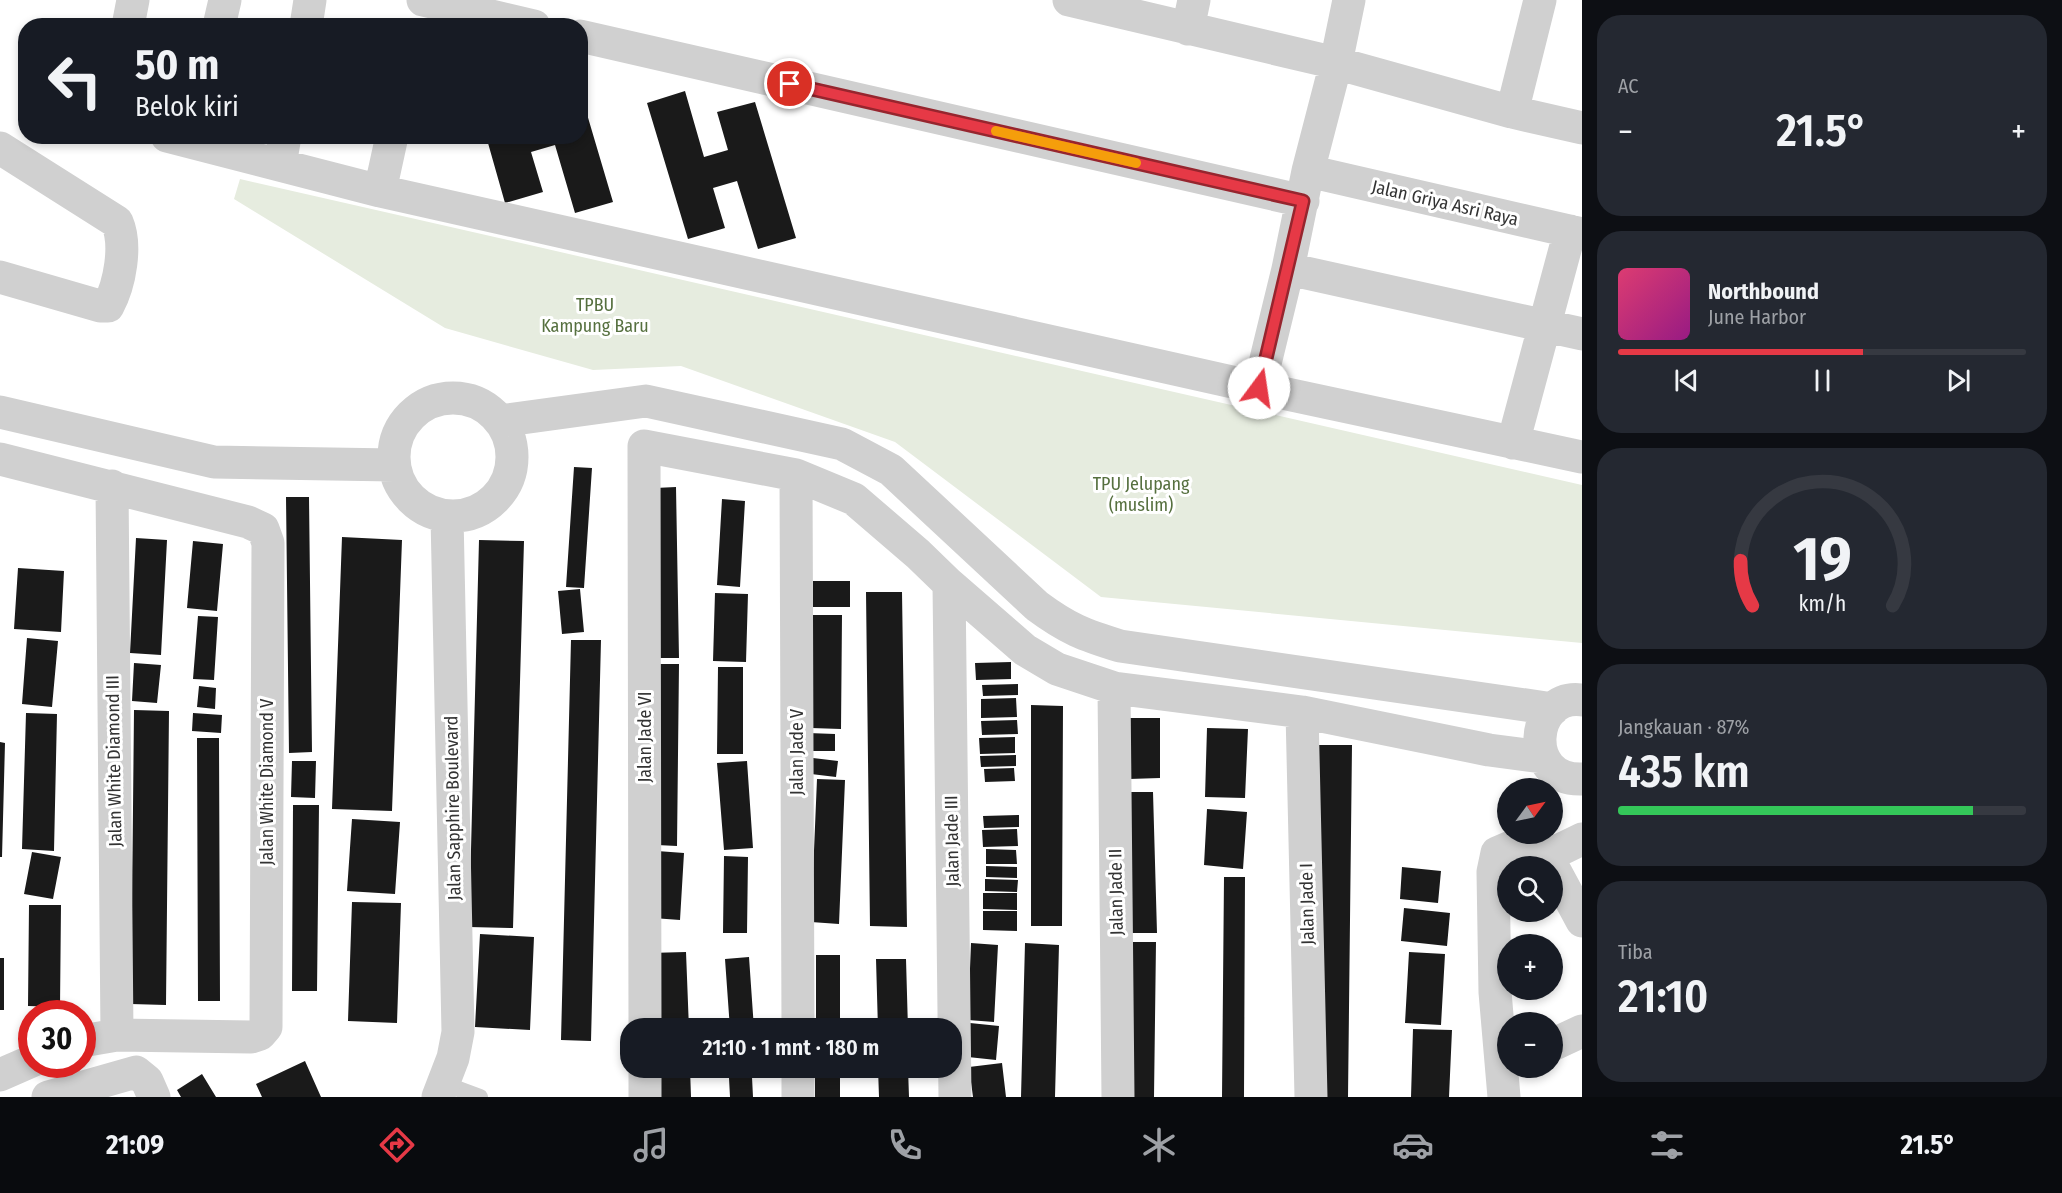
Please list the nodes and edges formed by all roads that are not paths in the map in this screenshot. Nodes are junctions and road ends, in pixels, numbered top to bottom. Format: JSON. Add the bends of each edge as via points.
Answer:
{"nodes":[{"id":1,"x":133,"y":0,"type":"edge"},
{"id":2,"x":225,"y":0,"type":"edge"},
{"id":3,"x":310,"y":0,"type":"edge"},
{"id":4,"x":422,"y":0,"type":"edge"},
{"id":5,"x":1069,"y":0,"type":"edge"},
{"id":6,"x":1349,"y":0,"type":"edge"},
{"id":7,"x":1533,"y":2,"type":"edge"},
{"id":8,"x":1191,"y":15,"type":"edge"},
{"id":9,"x":130,"y":18,"type":"edge"},
{"id":10,"x":221,"y":18,"type":"edge"},
{"id":11,"x":307,"y":18,"type":"edge"},
{"id":12,"x":419,"y":18,"type":"edge"},
{"id":13,"x":500,"y":18,"type":"edge"},
{"id":14,"x":588,"y":38,"type":"edge"},
{"id":15,"x":1336,"y":63,"type":"junction"},
{"id":16,"x":1512,"y":112,"type":"junction"},
{"id":17,"x":1582,"y":128,"type":"edge"},
{"id":18,"x":225,"y":144,"type":"edge"},
{"id":19,"x":390,"y":144,"type":"edge"},
{"id":20,"x":0,"y":148,"type":"edge"},
{"id":21,"x":283,"y":151,"type":"edge"},
{"id":22,"x":1305,"y":186,"type":"junction"},
{"id":23,"x":380,"y":191,"type":"junction"},
{"id":24,"x":1576,"y":233,"type":"edge"},
{"id":25,"x":1288,"y":269,"type":"junction"},
{"id":26,"x":0,"y":277,"type":"edge"},
{"id":27,"x":1545,"y":325,"type":"junction"},
{"id":28,"x":1582,"y":334,"type":"edge"},
{"id":29,"x":1259,"y":388,"type":"junction"},
{"id":30,"x":0,"y":412,"type":"edge"},
{"id":31,"x":500,"y":421,"type":"junction"},
{"id":32,"x":1513,"y":443,"type":"junction"},
{"id":33,"x":1582,"y":457,"type":"edge"},
{"id":34,"x":0,"y":459,"type":"edge"},
{"id":35,"x":394,"y":465,"type":"junction"},
{"id":36,"x":796,"y":475,"type":"junction"},
{"id":37,"x":112,"y":486,"type":"junction"},
{"id":38,"x":447,"y":516,"type":"junction"},
{"id":39,"x":949,"y":584,"type":"junction"},
{"id":40,"x":1114,"y":688,"type":"junction"},
{"id":41,"x":1568,"y":704,"type":"edge"},
{"id":42,"x":1302,"y":712,"type":"junction"},
{"id":43,"x":1542,"y":757,"type":"junction"},
{"id":44,"x":1582,"y":779,"type":"edge"},
{"id":45,"x":1582,"y":839,"type":"edge"},
{"id":46,"x":1547,"y":856,"type":"joint"},
{"id":47,"x":1563,"y":886,"type":"edge"},
{"id":48,"x":1582,"y":921,"type":"edge"},
{"id":49,"x":1497,"y":1012,"type":"edge"},
{"id":50,"x":645,"y":1018,"type":"edge"},
{"id":51,"x":798,"y":1018,"type":"edge"},
{"id":52,"x":1582,"y":1031,"type":"edge"},
{"id":53,"x":117,"y":1035,"type":"junction"},
{"id":54,"x":96,"y":1039,"type":"edge"},
{"id":55,"x":1563,"y":1040,"type":"edge"},
{"id":56,"x":18,"y":1067,"type":"edge"},
{"id":57,"x":0,"y":1075,"type":"edge"},
{"id":58,"x":645,"y":1078,"type":"edge"},
{"id":59,"x":798,"y":1078,"type":"edge"},
{"id":60,"x":148,"y":1086,"type":"edge"},
{"id":61,"x":441,"y":1090,"type":"edge"},
{"id":62,"x":48,"y":1097,"type":"edge"},
{"id":63,"x":480,"y":1097,"type":"edge"},
{"id":64,"x":645,"y":1097,"type":"edge"},
{"id":65,"x":798,"y":1097,"type":"edge"},
{"id":66,"x":955,"y":1097,"type":"edge"},
{"id":67,"x":1118,"y":1097,"type":"edge"},
{"id":68,"x":1311,"y":1097,"type":"edge"}],
"edges":[{"from":1,"to":9,"type":"street"},
{"from":2,"to":10,"type":"street"},
{"from":3,"to":11,"type":"street"},
{"from":4,"to":12,"type":"street"},
{"from":4,"to":13,"type":"street"},
{"from":5,"to":8,"type":"street"},
{"from":6,"to":15,"type":"street"},
{"from":7,"to":16,"type":"street"},
{"from":8,"to":15,"type":"street"},
{"from":14,"to":22,"type":"street","name":"Jalan Griya Asri Raya"},
{"from":15,"to":16,"type":"street"},
{"from":15,"to":22,"type":"street"},
{"from":16,"to":17,"type":"street"},
{"from":18,"to":21,"type":"street"},
{"from":19,"to":23,"type":"street"},
{"from":20,"to":26,"type":"street","via":[[117,222],[122,233],[114,295],[108,306]]},
{"from":21,"to":23,"type":"street"},
{"from":22,"to":24,"type":"street","name":"Jalan Griya Asri Raya"},
{"from":22,"to":25,"type":"street"},
{"from":23,"to":29,"type":"street"},
{"from":24,"to":27,"type":"street"},
{"from":25,"to":27,"type":"street"},
{"from":25,"to":29,"type":"street"},
{"from":27,"to":28,"type":"street"},
{"from":27,"to":32,"type":"street"},
{"from":29,"to":32,"type":"street"},
{"from":30,"to":35,"type":"street","via":[[214,462]]},
{"from":31,"to":35,"type":"street","via":[[486,408],[468,400],[448,398],[430,402],[413,412],[401,428],[394,446]]},
{"from":31,"to":38,"type":"street","via":[[509,438],[509,477],[485,507],[466,515]]},
{"from":31,"to":41,"type":"street","via":[[646,401],[842,444],[891,470],[1037,606],[1083,635],[1120,646]]},
{"from":32,"to":33,"type":"street"},
{"from":34,"to":37,"type":"street"},
{"from":35,"to":38,"type":"street","via":[[400,484],[412,500],[428,511]]},
{"from":36,"to":39,"type":"street","via":[[854,499]]},
{"from":36,"to":50,"type":"street","name":"Jalan Jade VI","via":[[644,446]]},
{"from":36,"to":51,"type":"street","name":"Jalan Jade V"},
{"from":37,"to":53,"type":"street","name":"Jalan White Diamond III"},
{"from":37,"to":53,"type":"street","name":"Jalan White Diamond V","via":[[248,522],[263,529],[268,543],[266,1027],[251,1037]]},
{"from":38,"to":61,"type":"street","name":"Jalan Sapphire Boulevard","via":[[458,1032]]},
{"from":39,"to":40,"type":"street","via":[[1025,650],[1057,669]]},
{"from":39,"to":66,"type":"street","name":"Jalan Jade III"},
{"from":40,"to":42,"type":"street"},
{"from":40,"to":67,"type":"street","name":"Jalan Jade II"},
{"from":41,"to":43,"type":"street","via":[[1545,718],[1539,744]]},
{"from":42,"to":43,"type":"street"},
{"from":42,"to":68,"type":"street","name":"Jalan Jade I"},
{"from":43,"to":44,"type":"street","via":[[1561,775]]},
{"from":45,"to":46,"type":"street"},
{"from":46,"to":49,"type":"street","via":[[1511,847],[1497,853],[1493,872]]},
{"from":47,"to":48,"type":"street"},
{"from":52,"to":55,"type":"street"},
{"from":53,"to":54,"type":"street"},
{"from":56,"to":57,"type":"street"},
{"from":58,"to":64,"type":"street"},
{"from":59,"to":65,"type":"street"},
{"from":60,"to":62,"type":"street","via":[[136,1072]]},
{"from":61,"to":63,"type":"lane"}]}
